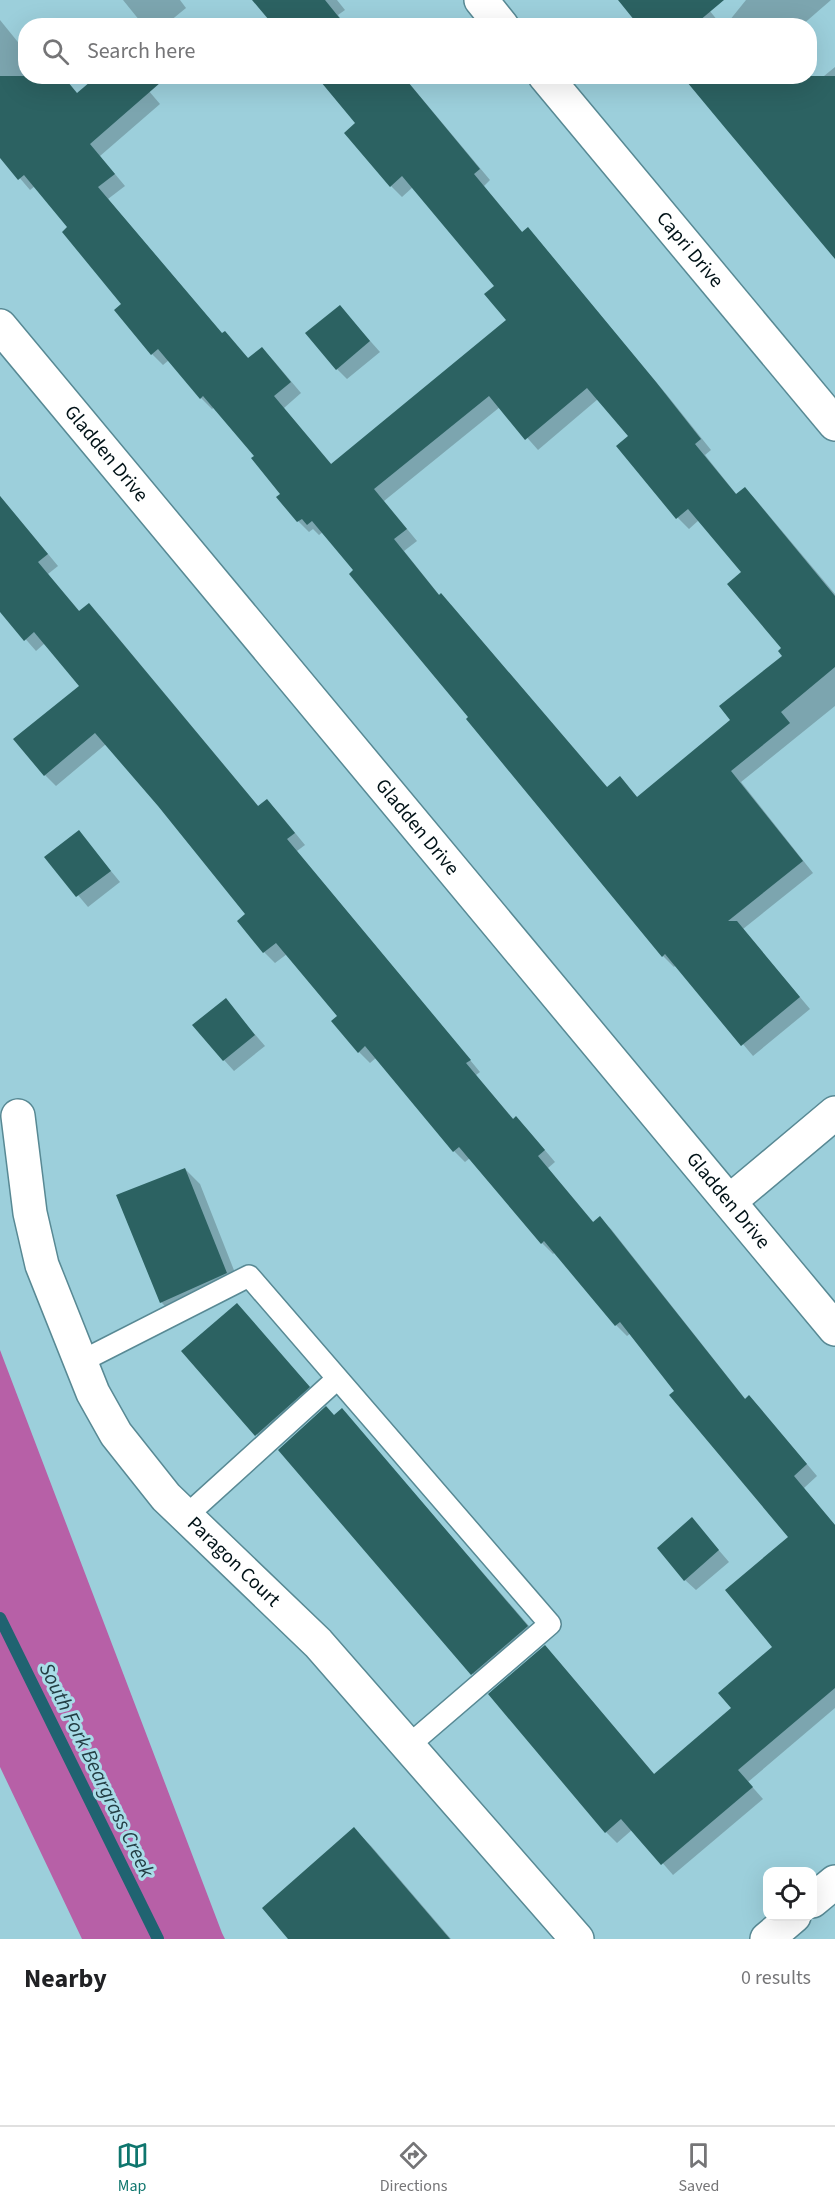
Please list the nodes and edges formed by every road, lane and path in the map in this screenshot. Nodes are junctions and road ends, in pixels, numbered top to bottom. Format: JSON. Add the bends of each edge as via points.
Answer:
{"nodes":[{"id":1,"x":481,"y":0,"type":"edge"},
{"id":2,"x":496,"y":18,"type":"edge"},
{"id":3,"x":552,"y":84,"type":"edge"},
{"id":4,"x":0,"y":326,"type":"edge"},
{"id":5,"x":835,"y":424,"type":"edge"},
{"id":6,"x":835,"y":1113,"type":"edge"},
{"id":7,"x":18,"y":1116,"type":"dead end"},
{"id":8,"x":730,"y":1201,"type":"junction"},
{"id":9,"x":835,"y":1329,"type":"edge"},
{"id":10,"x":80,"y":1362,"type":"junction"},
{"id":11,"x":337,"y":1379,"type":"junction"},
{"id":12,"x":186,"y":1516,"type":"junction"},
{"id":13,"x":408,"y":1746,"type":"junction"},
{"id":14,"x":835,"y":1881,"type":"edge"},
{"id":15,"x":817,"y":1897,"type":"edge"},
{"id":16,"x":789,"y":1921,"type":"edge"},
{"id":17,"x":577,"y":1939,"type":"edge"},
{"id":18,"x":767,"y":1939,"type":"edge"}],
"edges":[{"from":1,"to":2,"type":"street"},
{"from":3,"to":5,"type":"street","name":"Capri Drive"},
{"from":4,"to":8,"type":"street","name":"Gladden Drive"},
{"from":6,"to":8,"type":"street"},
{"from":7,"to":10,"type":"street","name":"Paragon Court","via":[[30,1213],[42,1265]]},
{"from":8,"to":9,"type":"street","name":"Gladden Drive"},
{"from":10,"to":11,"type":"lane","via":[[249,1276]]},
{"from":10,"to":12,"type":"street","name":"Paragon Court","via":[[116,1434],[142,1470]]},
{"from":11,"to":12,"type":"lane"},
{"from":11,"to":13,"type":"lane","via":[[550,1624]]},
{"from":12,"to":13,"type":"street","name":"Paragon Court","via":[[318,1643]]},
{"from":13,"to":17,"type":"street","name":"Paragon Court"},
{"from":14,"to":15,"type":"street"},
{"from":16,"to":18,"type":"street"}]}
